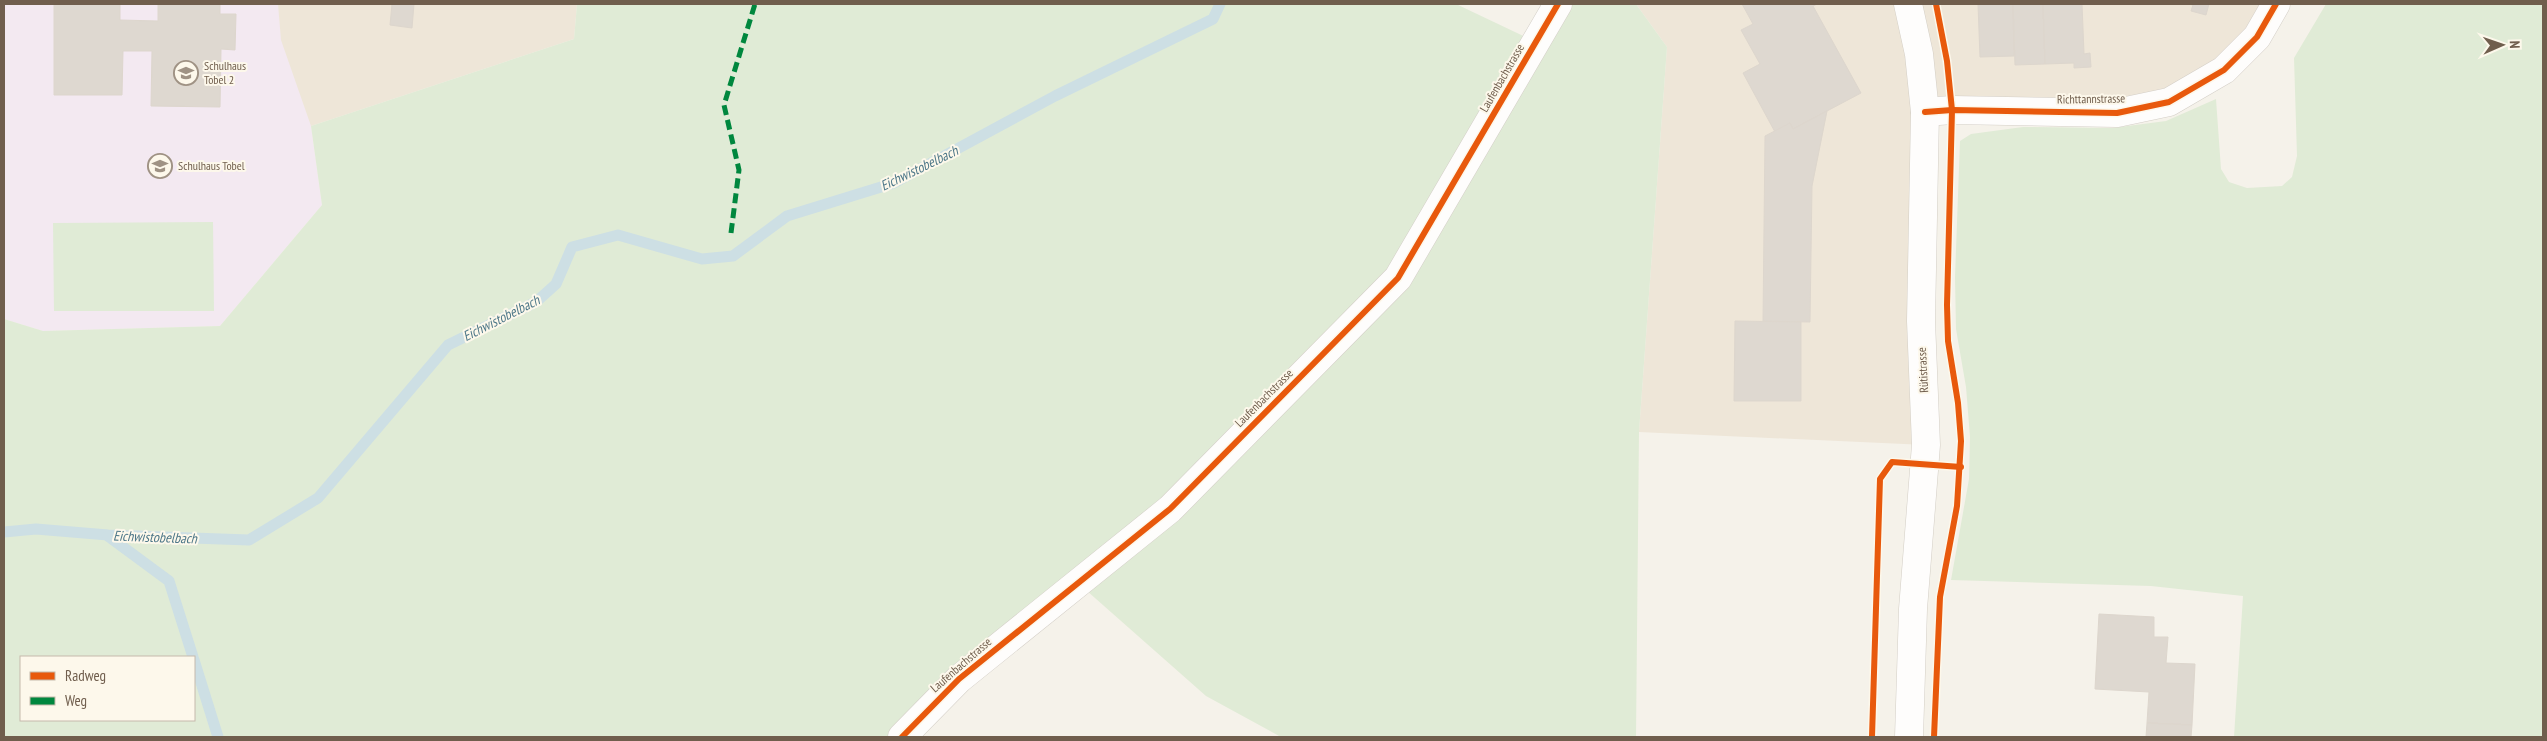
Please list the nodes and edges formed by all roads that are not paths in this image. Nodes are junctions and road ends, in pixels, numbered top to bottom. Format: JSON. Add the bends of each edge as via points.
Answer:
{"nodes":[{"id":1,"x":1558,"y":4,"type":"edge"},
{"id":2,"x":1908,"y":4,"type":"edge"},
{"id":3,"x":2276,"y":4,"type":"edge"},
{"id":4,"x":1925,"y":112,"type":"junction"},
{"id":5,"x":902,"y":737,"type":"edge"},
{"id":6,"x":1909,"y":737,"type":"edge"}],
"edges":[{"from":1,"to":5,"type":"street","name":"Laufenbachstrasse","via":[[1398,278],[1170,509],[959,679]]},
{"from":2,"to":4,"type":"street","name":"Rütistrasse","via":[[1919,54]]},
{"from":3,"to":4,"type":"street","name":"Richttannstrasse","via":[[2257,37],[2224,70],[2169,102],[2117,113]]},
{"from":4,"to":6,"type":"street","name":"Rütistrasse","via":[[1921,321],[1926,445],[1913,609]]}]}
